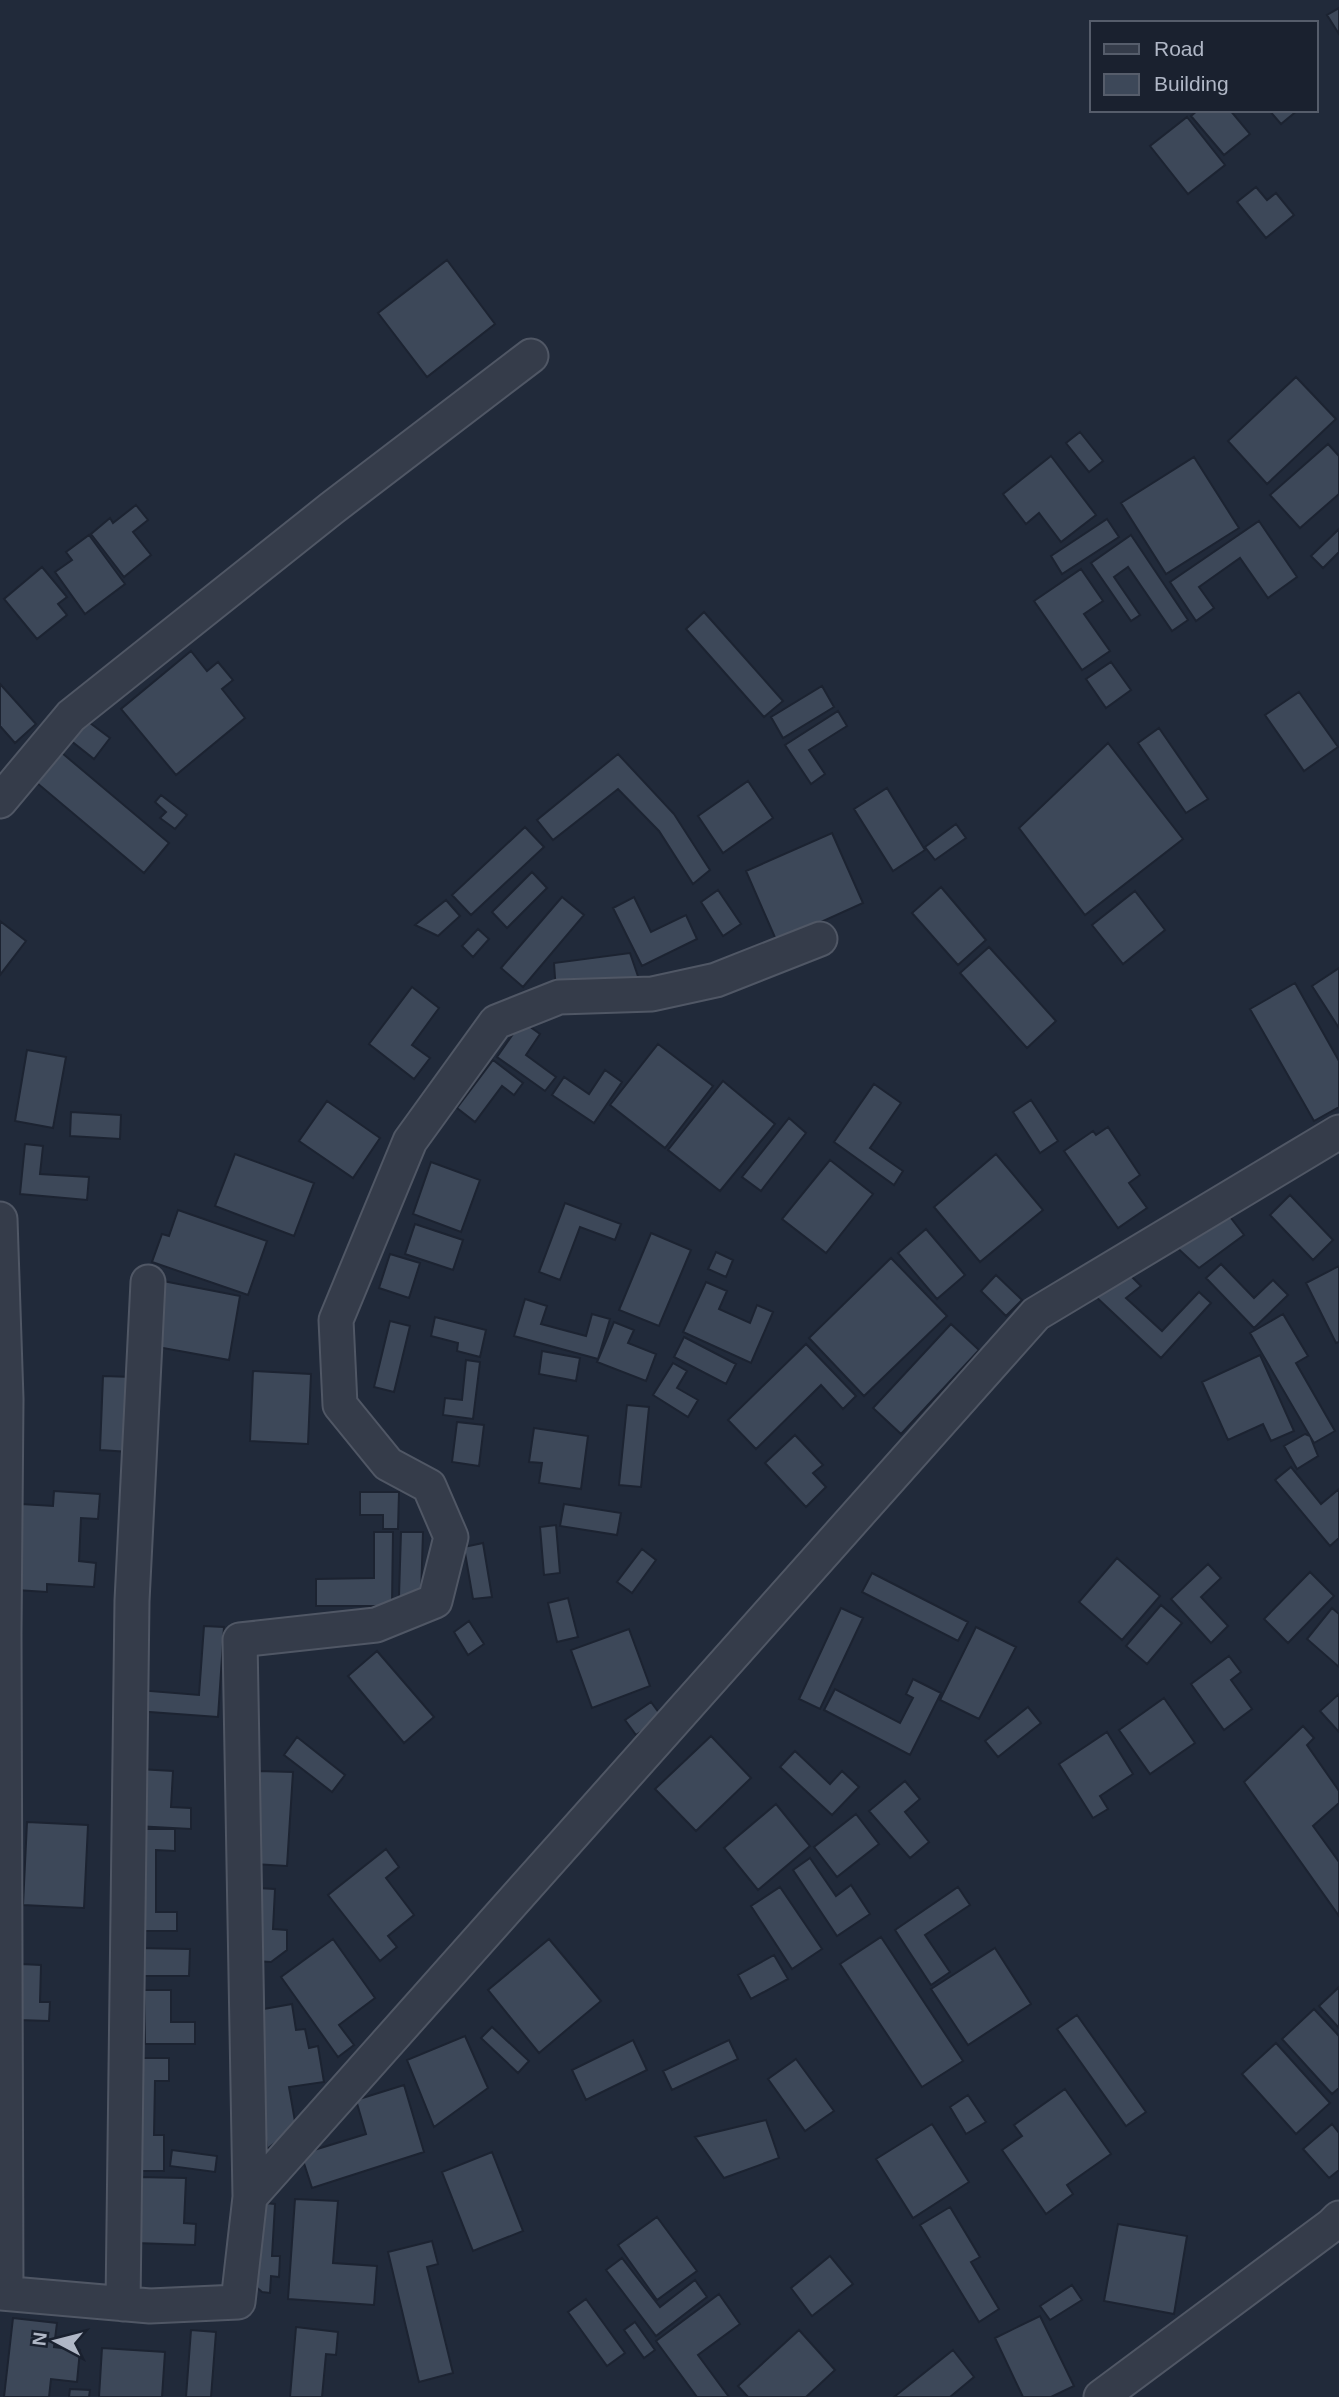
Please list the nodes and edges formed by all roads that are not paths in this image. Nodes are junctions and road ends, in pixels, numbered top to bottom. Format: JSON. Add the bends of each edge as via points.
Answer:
{"nodes":[{"id":1,"x":531,"y":356,"type":"dead end"},
{"id":2,"x":0,"y":802,"type":"edge"},
{"id":3,"x":820,"y":939,"type":"dead end"},
{"id":4,"x":1339,"y":1132,"type":"edge"},
{"id":5,"x":0,"y":1219,"type":"edge"},
{"id":6,"x":148,"y":1282,"type":"dead end"},
{"id":7,"x":3,"y":1467,"type":"edge"},
{"id":8,"x":250,"y":2197,"type":"junction"},
{"id":9,"x":1339,"y":2218,"type":"edge"},
{"id":10,"x":3,"y":2293,"type":"edge"},
{"id":11,"x":123,"y":2304,"type":"junction"},
{"id":12,"x":1101,"y":2397,"type":"edge"}],
"edges":[{"from":1,"to":2,"type":"street","via":[[71,716]]},
{"from":3,"to":8,"type":"street","via":[[716,980],[652,994],[559,997],[496,1022],[410,1141],[336,1320],[340,1405],[388,1464],[429,1486],[451,1537],[435,1601],[376,1625],[240,1640]]},
{"from":4,"to":8,"type":"street","via":[[1036,1314]]},
{"from":5,"to":7,"type":"street","via":[[6,1399]]},
{"from":6,"to":11,"type":"street","via":[[132,1601]]},
{"from":7,"to":10,"type":"street"},
{"from":8,"to":11,"type":"street","via":[[238,2302]]},
{"from":9,"to":12,"type":"street"},
{"from":10,"to":11,"type":"street"}]}
